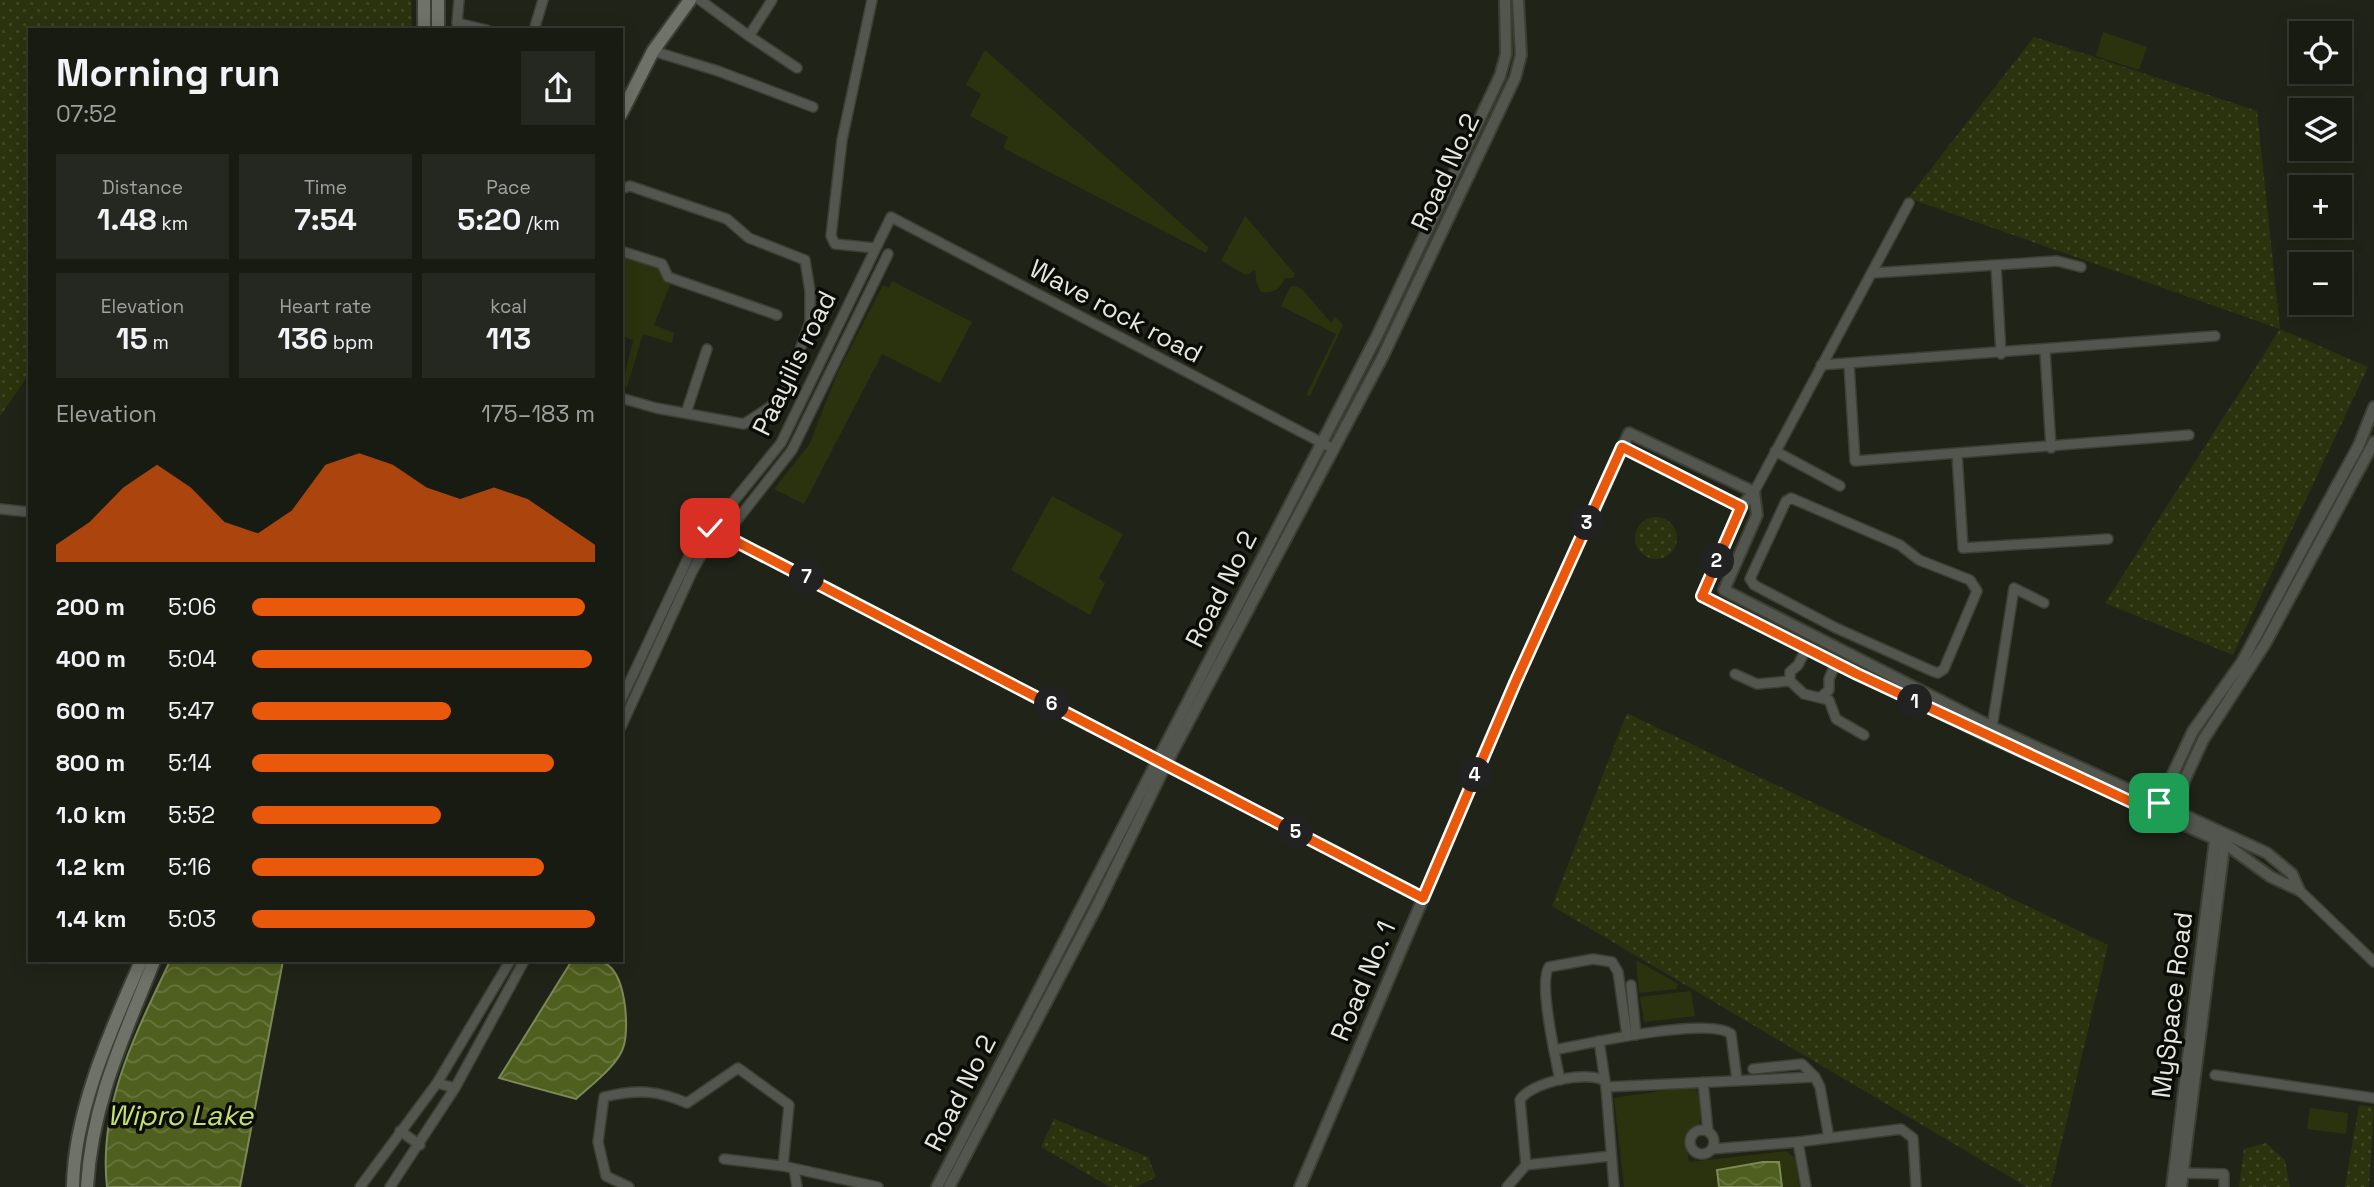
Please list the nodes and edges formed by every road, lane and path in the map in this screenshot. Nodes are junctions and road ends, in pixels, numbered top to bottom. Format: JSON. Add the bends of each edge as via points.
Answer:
{"nodes":[{"id":1,"x":424,"y":0,"type":"edge"},
{"id":2,"x":438,"y":0,"type":"edge"},
{"id":3,"x":459,"y":0,"type":"edge"},
{"id":4,"x":543,"y":0,"type":"edge"},
{"id":5,"x":690,"y":0,"type":"edge"},
{"id":6,"x":700,"y":0,"type":"edge"},
{"id":7,"x":772,"y":0,"type":"edge"},
{"id":8,"x":872,"y":0,"type":"edge"},
{"id":9,"x":1505,"y":0,"type":"edge"},
{"id":10,"x":1518,"y":0,"type":"edge"},
{"id":11,"x":458,"y":26,"type":"edge"},
{"id":12,"x":424,"y":28,"type":"edge"},
{"id":13,"x":438,"y":28,"type":"edge"},
{"id":14,"x":535,"y":28,"type":"edge"},
{"id":15,"x":749,"y":36,"type":"junction"},
{"id":16,"x":653,"y":51,"type":"junction"},
{"id":17,"x":797,"y":68,"type":"dead end"},
{"id":18,"x":813,"y":107,"type":"dead end"},
{"id":19,"x":623,"y":110,"type":"edge"},
{"id":20,"x":623,"y":188,"type":"edge"},
{"id":21,"x":1909,"y":204,"type":"dead end"},
{"id":22,"x":891,"y":217,"type":"joint"},
{"id":23,"x":875,"y":248,"type":"junction"},
{"id":24,"x":623,"y":252,"type":"edge"},
{"id":25,"x":888,"y":254,"type":"dead end"},
{"id":26,"x":1996,"y":265,"type":"junction"},
{"id":27,"x":2081,"y":267,"type":"dead end"},
{"id":28,"x":1872,"y":273,"type":"junction"},
{"id":29,"x":778,"y":315,"type":"dead end"},
{"id":30,"x":2215,"y":336,"type":"dead end"},
{"id":31,"x":707,"y":349,"type":"dead end"},
{"id":32,"x":2045,"y":351,"type":"junction"},
{"id":33,"x":2001,"y":354,"type":"junction"},
{"id":34,"x":1382,"y":358,"type":"joint"},
{"id":35,"x":1849,"y":364,"type":"junction"},
{"id":36,"x":1821,"y":365,"type":"junction"},
{"id":37,"x":623,"y":398,"type":"edge"},
{"id":38,"x":2374,"y":407,"type":"edge"},
{"id":39,"x":686,"y":414,"type":"junction"},
{"id":40,"x":2189,"y":435,"type":"dead end"},
{"id":41,"x":1322,"y":442,"type":"junction"},
{"id":42,"x":781,"y":443,"type":"junction"},
{"id":43,"x":2374,"y":444,"type":"edge"},
{"id":44,"x":1622,"y":447,"type":"junction"},
{"id":45,"x":1333,"y":448,"type":"junction"},
{"id":46,"x":2051,"y":448,"type":"junction"},
{"id":47,"x":792,"y":450,"type":"junction"},
{"id":48,"x":1776,"y":452,"type":"junction"},
{"id":49,"x":1957,"y":454,"type":"junction"},
{"id":50,"x":1840,"y":486,"type":"dead end"},
{"id":51,"x":1754,"y":492,"type":"junction"},
{"id":52,"x":1741,"y":507,"type":"junction"},
{"id":53,"x":0,"y":509,"type":"edge"},
{"id":54,"x":28,"y":512,"type":"edge"},
{"id":55,"x":710,"y":528,"type":"junction"},
{"id":56,"x":723,"y":538,"type":"junction"},
{"id":57,"x":2108,"y":539,"type":"dead end"},
{"id":58,"x":2044,"y":603,"type":"dead end"},
{"id":59,"x":1813,"y":615,"type":"junction"},
{"id":60,"x":1827,"y":622,"type":"junction"},
{"id":61,"x":1806,"y":632,"type":"junction"},
{"id":62,"x":1819,"y":638,"type":"junction"},
{"id":63,"x":1810,"y":648,"type":"junction"},
{"id":64,"x":1836,"y":663,"type":"junction"},
{"id":65,"x":1735,"y":674,"type":"dead end"},
{"id":66,"x":1790,"y":681,"type":"junction"},
{"id":67,"x":623,"y":696,"type":"edge"},
{"id":68,"x":1822,"y":696,"type":"junction"},
{"id":69,"x":623,"y":723,"type":"edge"},
{"id":70,"x":1992,"y":727,"type":"junction"},
{"id":71,"x":1864,"y":735,"type":"dead end"},
{"id":72,"x":1161,"y":762,"type":"junction"},
{"id":73,"x":2157,"y":808,"type":"junction"},
{"id":74,"x":2175,"y":816,"type":"junction"},
{"id":75,"x":2221,"y":836,"type":"junction"},
{"id":76,"x":2299,"y":890,"type":"junction"},
{"id":77,"x":1423,"y":898,"type":"junction"},
{"id":78,"x":141,"y":962,"type":"edge"},
{"id":79,"x":154,"y":962,"type":"edge"},
{"id":80,"x":509,"y":962,"type":"edge"},
{"id":81,"x":523,"y":962,"type":"edge"},
{"id":82,"x":2374,"y":962,"type":"edge"},
{"id":83,"x":1631,"y":985,"type":"dead end"},
{"id":84,"x":1631,"y":1035,"type":"junction"},
{"id":85,"x":1599,"y":1041,"type":"junction"},
{"id":86,"x":1554,"y":1050,"type":"junction"},
{"id":87,"x":1753,"y":1069,"type":"dead end"},
{"id":88,"x":2215,"y":1075,"type":"dead end"},
{"id":89,"x":1815,"y":1077,"type":"junction"},
{"id":90,"x":1560,"y":1080,"type":"junction"},
{"id":91,"x":1737,"y":1080,"type":"junction"},
{"id":92,"x":1703,"y":1082,"type":"junction"},
{"id":93,"x":437,"y":1083,"type":"junction"},
{"id":94,"x":1606,"y":1084,"type":"junction"},
{"id":95,"x":455,"y":1088,"type":"junction"},
{"id":96,"x":2374,"y":1098,"type":"edge"},
{"id":97,"x":400,"y":1131,"type":"junction"},
{"id":98,"x":1708,"y":1131,"type":"junction"},
{"id":99,"x":1829,"y":1138,"type":"junction"},
{"id":100,"x":1798,"y":1142,"type":"junction"},
{"id":101,"x":420,"y":1145,"type":"junction"},
{"id":102,"x":1712,"y":1149,"type":"junction"},
{"id":103,"x":1611,"y":1156,"type":"junction"},
{"id":104,"x":724,"y":1159,"type":"dead end"},
{"id":105,"x":1526,"y":1165,"type":"junction"},
{"id":106,"x":783,"y":1166,"type":"junction"},
{"id":107,"x":794,"y":1169,"type":"junction"},
{"id":108,"x":2183,"y":1173,"type":"junction"},
{"id":109,"x":88,"y":1186,"type":"edge"},
{"id":110,"x":73,"y":1187,"type":"edge"},
{"id":111,"x":360,"y":1187,"type":"edge"},
{"id":112,"x":390,"y":1187,"type":"edge"},
{"id":113,"x":629,"y":1187,"type":"edge"},
{"id":114,"x":797,"y":1187,"type":"edge"},
{"id":115,"x":878,"y":1187,"type":"edge"},
{"id":116,"x":937,"y":1187,"type":"edge"},
{"id":117,"x":949,"y":1187,"type":"edge"},
{"id":118,"x":1300,"y":1187,"type":"edge"},
{"id":119,"x":1507,"y":1187,"type":"edge"},
{"id":120,"x":1614,"y":1187,"type":"edge"},
{"id":121,"x":1806,"y":1187,"type":"edge"},
{"id":122,"x":1916,"y":1187,"type":"edge"},
{"id":123,"x":2172,"y":1187,"type":"edge"},
{"id":124,"x":2181,"y":1187,"type":"edge"},
{"id":125,"x":2224,"y":1187,"type":"edge"}],
"edges":[{"from":1,"to":12,"type":"main road"},
{"from":2,"to":13,"type":"main road"},
{"from":3,"to":11,"type":"street"},
{"from":4,"to":14,"type":"street"},
{"from":5,"to":16,"type":"main road"},
{"from":6,"to":15,"type":"street"},
{"from":7,"to":15,"type":"street"},
{"from":8,"to":23,"type":"street","via":[[853,80],[831,236],[835,244]]},
{"from":9,"to":41,"type":"street","name":"Road No 2","via":[[1506,54],[1500,76]]},
{"from":10,"to":34,"type":"street","name":"Road No.2","via":[[1521,55],[1515,78]]},
{"from":15,"to":17,"type":"street"},
{"from":16,"to":18,"type":"street"},
{"from":16,"to":19,"type":"main road"},
{"from":20,"to":39,"type":"street","via":[[631,186],[727,219],[749,239],[805,260],[810,322],[786,389],[744,424]]},
{"from":21,"to":28,"type":"street"},
{"from":22,"to":23,"type":"street","name":"Paayilis road"},
{"from":22,"to":41,"type":"street","name":"Wave rock road"},
{"from":23,"to":42,"type":"street","name":"Paayilis road"},
{"from":24,"to":29,"type":"street","via":[[662,264],[668,277]]},
{"from":25,"to":47,"type":"street","name":"Paayilis road"},
{"from":26,"to":27,"type":"street","via":[[2057,261]]},
{"from":26,"to":28,"type":"street"},
{"from":26,"to":33,"type":"street"},
{"from":28,"to":36,"type":"street"},
{"from":30,"to":32,"type":"street"},
{"from":31,"to":39,"type":"street"},
{"from":32,"to":33,"type":"street"},
{"from":32,"to":46,"type":"street"},
{"from":33,"to":35,"type":"street"},
{"from":34,"to":45,"type":"street","name":"Road No 2"},
{"from":35,"to":36,"type":"street"},
{"from":35,"to":49,"type":"street","via":[[1855,461]]},
{"from":36,"to":48,"type":"street"},
{"from":37,"to":39,"type":"street"},
{"from":38,"to":73,"type":"street","via":[[2359,445],[2248,650],[2193,731]]},
{"from":40,"to":46,"type":"street"},
{"from":41,"to":45,"type":"street","name":"Wave rock road"},
{"from":41,"to":72,"type":"street","name":"Road No 2"},
{"from":42,"to":47,"type":"street"},
{"from":42,"to":55,"type":"street","name":"Paayilis road"},
{"from":43,"to":74,"type":"street","via":[[2264,644],[2203,740]]},
{"from":44,"to":51,"type":"street","name":"Road No. 1","via":[[1629,433]]},
{"from":44,"to":52,"type":"street"},
{"from":44,"to":77,"type":"street","name":"Road No. 1"},
{"from":45,"to":72,"type":"street","name":"Road No 2"},
{"from":46,"to":49,"type":"street"},
{"from":47,"to":56,"type":"street","name":"Paayilis road"},
{"from":48,"to":50,"type":"street"},
{"from":48,"to":51,"type":"street"},
{"from":49,"to":57,"type":"street","via":[[1963,548]]},
{"from":51,"to":52,"type":"street"},
{"from":51,"to":61,"type":"street","via":[[1757,515],[1724,590]]},
{"from":52,"to":63,"type":"street","via":[[1702,596]]},
{"from":53,"to":54,"type":"street"},
{"from":55,"to":56,"type":"street"},
{"from":55,"to":67,"type":"street","name":"Paayilis road","via":[[697,539]]},
{"from":56,"to":69,"type":"street","name":"Paayilis road","via":[[704,552],[692,572]]},
{"from":56,"to":72,"type":"street","via":[[824,585]]},
{"from":58,"to":70,"type":"street","via":[[2014,588]]},
{"from":59,"to":60,"type":"street"},
{"from":59,"to":60,"type":"street","via":[[1750,579],[1791,498],[1970,580],[1977,591],[1944,669],[1938,673]]},
{"from":59,"to":61,"type":"street"},
{"from":60,"to":62,"type":"street"},
{"from":61,"to":62,"type":"street"},
{"from":62,"to":63,"type":"street"},
{"from":62,"to":70,"type":"street"},
{"from":63,"to":64,"type":"street"},
{"from":63,"to":66,"type":"street","via":[[1790,672]]},
{"from":64,"to":68,"type":"street","via":[[1829,690]]},
{"from":64,"to":73,"type":"street"},
{"from":65,"to":66,"type":"street","via":[[1758,684]]},
{"from":66,"to":68,"type":"street","via":[[1804,694]]},
{"from":68,"to":71,"type":"street","via":[[1829,700],[1836,719]]},
{"from":70,"to":73,"type":"street"},
{"from":72,"to":77,"type":"street"},
{"from":72,"to":116,"type":"street","name":"Road No 2"},
{"from":72,"to":117,"type":"street","name":"Road No 2","via":[[1097,906]]},
{"from":73,"to":74,"type":"street"},
{"from":74,"to":75,"type":"street"},
{"from":75,"to":76,"type":"street","via":[[2271,877]]},
{"from":75,"to":76,"type":"street","via":[[2267,853],[2292,874]]},
{"from":75,"to":108,"type":"street","name":"MySpace Road"},
{"from":75,"to":123,"type":"street","name":"MySpace Road"},
{"from":76,"to":82,"type":"street"},
{"from":77,"to":118,"type":"street","name":"Road No. 1"},
{"from":78,"to":110,"type":"main road","via":[[83,1110]]},
{"from":79,"to":109,"type":"main road","via":[[103,1087],[89,1144]]},
{"from":80,"to":93,"type":"street"},
{"from":81,"to":95,"type":"street"},
{"from":83,"to":84,"type":"street"},
{"from":84,"to":85,"type":"street"},
{"from":84,"to":86,"type":"street","via":[[1612,962],[1593,959],[1549,967],[1545,974]]},
{"from":84,"to":91,"type":"street","via":[[1725,1029],[1731,1034]]},
{"from":85,"to":86,"type":"street"},
{"from":85,"to":94,"type":"street"},
{"from":86,"to":90,"type":"street"},
{"from":87,"to":89,"type":"street","via":[[1802,1063]]},
{"from":88,"to":96,"type":"street"},
{"from":89,"to":91,"type":"street"},
{"from":89,"to":99,"type":"street"},
{"from":90,"to":94,"type":"street","via":[[1594,1076]]},
{"from":90,"to":105,"type":"street","via":[[1531,1087],[1520,1100]]},
{"from":91,"to":92,"type":"street"},
{"from":92,"to":94,"type":"street"},
{"from":92,"to":98,"type":"street"},
{"from":93,"to":95,"type":"street"},
{"from":93,"to":97,"type":"street"},
{"from":94,"to":103,"type":"street"},
{"from":95,"to":101,"type":"street"},
{"from":97,"to":101,"type":"street"},
{"from":97,"to":111,"type":"street"},
{"from":98,"to":102,"type":"street","via":[[1714,1141]]},
{"from":98,"to":102,"type":"street","via":[[1695,1132],[1690,1146],[1695,1153]]},
{"from":99,"to":100,"type":"street"},
{"from":99,"to":122,"type":"street","via":[[1908,1132],[1913,1138]]},
{"from":100,"to":102,"type":"street"},
{"from":100,"to":121,"type":"street"},
{"from":101,"to":112,"type":"street"},
{"from":103,"to":105,"type":"street"},
{"from":103,"to":120,"type":"street"},
{"from":104,"to":106,"type":"street"},
{"from":105,"to":119,"type":"street"},
{"from":106,"to":107,"type":"street"},
{"from":106,"to":113,"type":"street","via":[[789,1105],[738,1068],[687,1103],[635,1089],[604,1097],[598,1142],[606,1175]]},
{"from":107,"to":114,"type":"street"},
{"from":107,"to":115,"type":"street"},
{"from":108,"to":124,"type":"street","name":"MySpace Road"},
{"from":108,"to":125,"type":"street","via":[[2224,1174]]}]}
